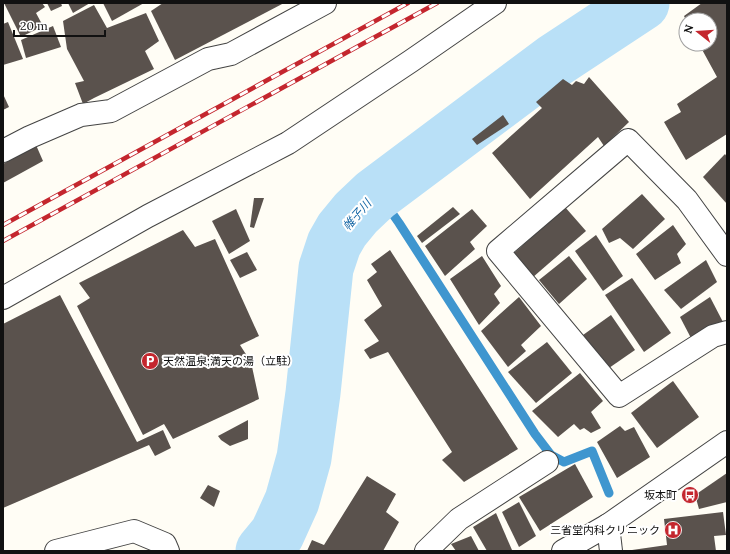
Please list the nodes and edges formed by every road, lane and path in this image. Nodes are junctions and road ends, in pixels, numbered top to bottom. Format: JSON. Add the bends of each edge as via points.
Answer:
{"nodes":[{"id":1,"x":325,"y":3,"type":"edge"},
{"id":2,"x":496,"y":3,"type":"edge"},
{"id":3,"x":3,"y":151,"type":"edge"},
{"id":4,"x":727,"y":255,"type":"edge"},
{"id":5,"x":3,"y":298,"type":"edge"},
{"id":6,"x":727,"y":332,"type":"edge"},
{"id":7,"x":727,"y":442,"type":"edge"},
{"id":8,"x":547,"y":462,"type":"dead end"},
{"id":9,"x":608,"y":525,"type":"junction"},
{"id":10,"x":167,"y":548,"type":"edge"},
{"id":11,"x":56,"y":551,"type":"edge"},
{"id":12,"x":426,"y":551,"type":"edge"},
{"id":13,"x":563,"y":551,"type":"edge"},
{"id":14,"x":611,"y":551,"type":"edge"}],
"edges":[{"from":1,"to":3,"type":"street","via":[[231,54],[208,60],[111,111],[81,115],[30,136]]},
{"from":2,"to":5,"type":"street","via":[[288,143],[148,216]]},
{"from":4,"to":6,"type":"street","via":[[687,200],[628,140],[498,251],[619,396],[713,336]]},
{"from":7,"to":9,"type":"street"},
{"from":8,"to":12,"type":"street","via":[[458,519]]},
{"from":9,"to":13,"type":"street"},
{"from":9,"to":14,"type":"street"},
{"from":10,"to":11,"type":"street","via":[[134,531]]}]}
